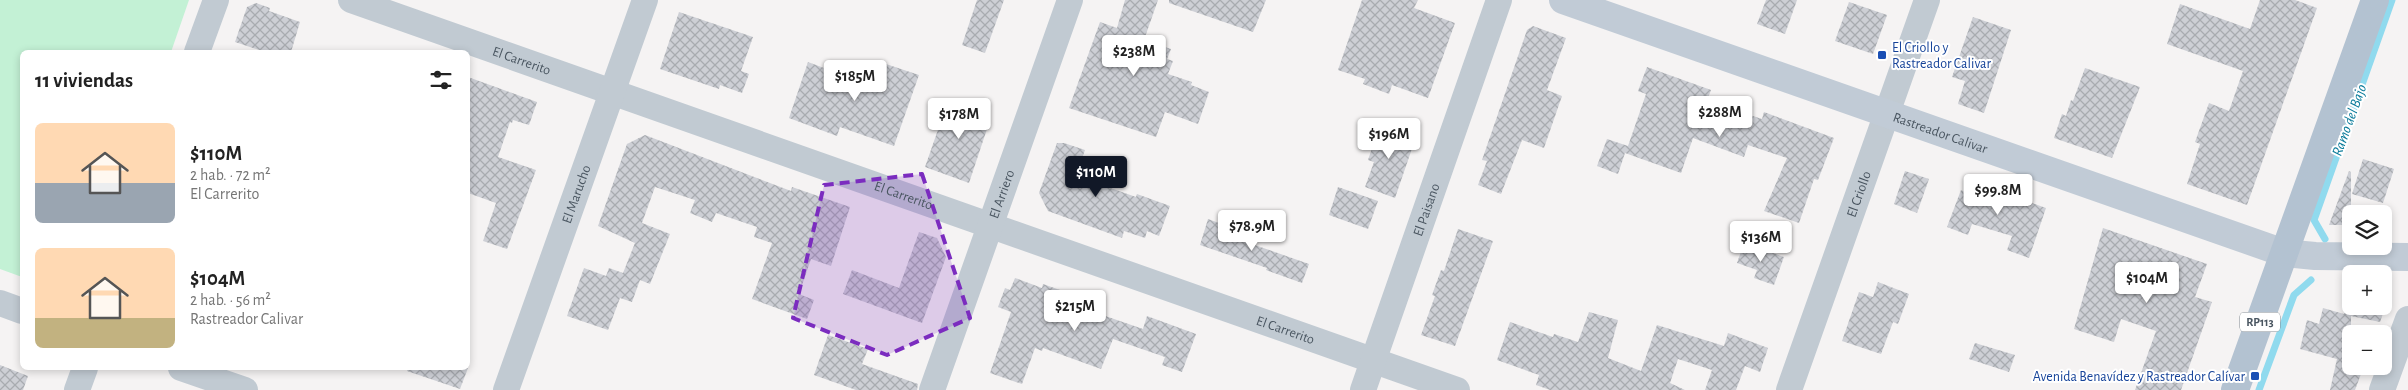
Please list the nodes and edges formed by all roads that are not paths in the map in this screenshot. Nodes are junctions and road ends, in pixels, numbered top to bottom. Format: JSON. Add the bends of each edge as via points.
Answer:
{"nodes":[{"id":1,"x":216,"y":0,"type":"edge"},
{"id":2,"x":351,"y":0,"type":"edge"},
{"id":3,"x":645,"y":0,"type":"edge"},
{"id":4,"x":1070,"y":0,"type":"edge"},
{"id":5,"x":1500,"y":0,"type":"edge"},
{"id":6,"x":1564,"y":0,"type":"edge"},
{"id":7,"x":1927,"y":0,"type":"edge"},
{"id":8,"x":2375,"y":0,"type":"edge"},
{"id":9,"x":198,"y":50,"type":"edge"},
{"id":10,"x":612,"y":92,"type":"junction"},
{"id":11,"x":1887,"y":114,"type":"junction"},
{"id":12,"x":990,"y":225,"type":"junction"},
{"id":13,"x":2284,"y":253,"type":"junction"},
{"id":14,"x":2408,"y":257,"type":"edge"},
{"id":15,"x":0,"y":304,"type":"edge"},
{"id":16,"x":20,"y":310,"type":"edge"},
{"id":17,"x":2408,"y":319,"type":"edge"},
{"id":18,"x":1373,"y":360,"type":"junction"},
{"id":19,"x":84,"y":370,"type":"edge"},
{"id":20,"x":187,"y":370,"type":"edge"},
{"id":21,"x":77,"y":390,"type":"edge"},
{"id":22,"x":245,"y":390,"type":"edge"},
{"id":23,"x":506,"y":390,"type":"edge"},
{"id":24,"x":932,"y":390,"type":"edge"},
{"id":25,"x":1363,"y":390,"type":"edge"},
{"id":26,"x":1458,"y":390,"type":"edge"},
{"id":27,"x":1789,"y":390,"type":"edge"},
{"id":28,"x":2235,"y":390,"type":"edge"},
{"id":29,"x":2382,"y":390,"type":"edge"}],
"edges":[{"from":1,"to":9,"type":"street"},
{"from":2,"to":10,"type":"street","name":"El Carrerito"},
{"from":3,"to":10,"type":"street","name":"El Marucho"},
{"from":4,"to":12,"type":"street","name":"El Arriero"},
{"from":5,"to":18,"type":"street","name":"El Paisano"},
{"from":6,"to":11,"type":"main road","name":"Rastreador Calivar"},
{"from":7,"to":11,"type":"street","name":"El Criollo"},
{"from":8,"to":13,"type":"main road","number":"RP113"},
{"from":10,"to":12,"type":"street","name":"El Carrerito"},
{"from":10,"to":23,"type":"street","name":"El Marucho"},
{"from":11,"to":13,"type":"main road","name":"Rastreador Calivar"},
{"from":11,"to":27,"type":"street","name":"El Criollo"},
{"from":12,"to":18,"type":"street","name":"El Carrerito"},
{"from":12,"to":24,"type":"street","name":"El Arriero"},
{"from":13,"to":14,"type":"main road","name":"Rastreador Calivar"},
{"from":13,"to":28,"type":"main road","number":"RP113"},
{"from":15,"to":16,"type":"street"},
{"from":17,"to":29,"type":"street"},
{"from":18,"to":25,"type":"street","name":"El Paisano"},
{"from":18,"to":26,"type":"street","name":"El Carrerito"},
{"from":19,"to":21,"type":"street"},
{"from":20,"to":22,"type":"street"}]}
